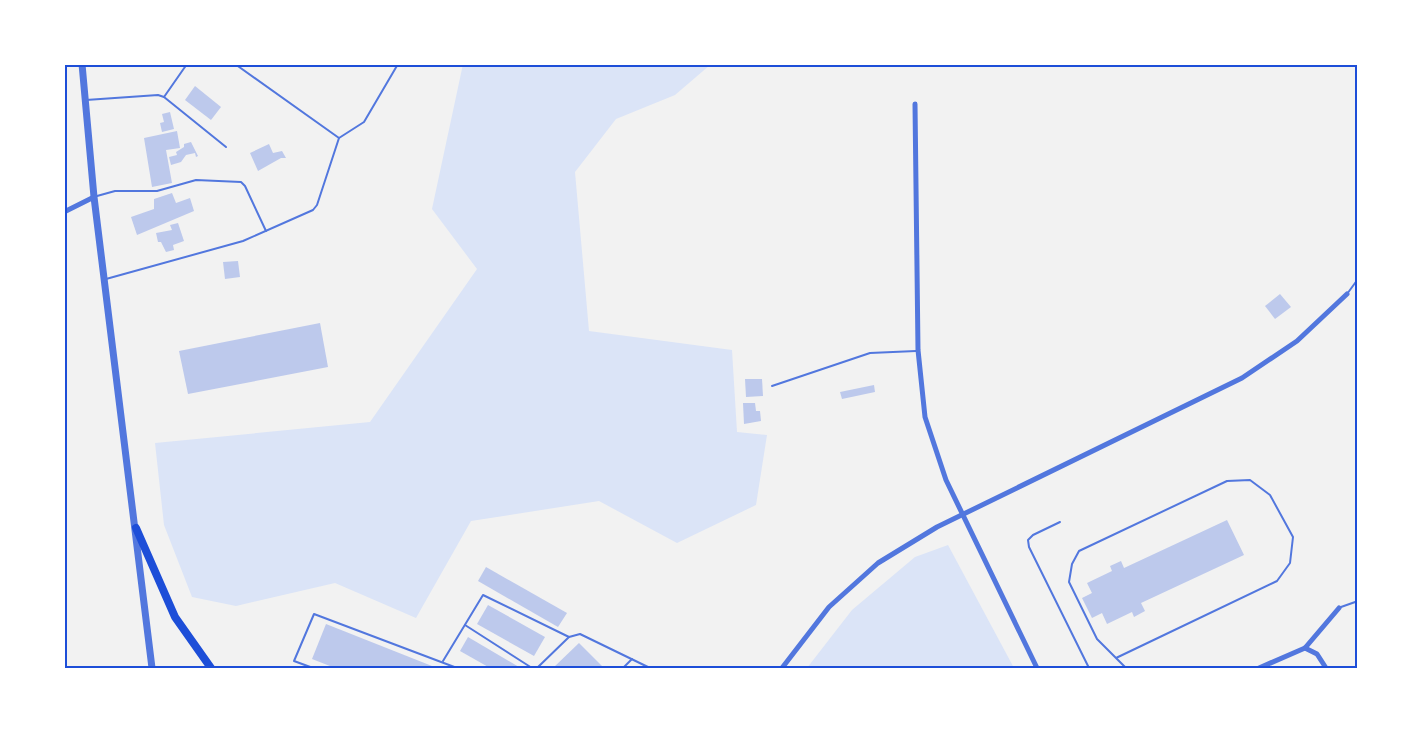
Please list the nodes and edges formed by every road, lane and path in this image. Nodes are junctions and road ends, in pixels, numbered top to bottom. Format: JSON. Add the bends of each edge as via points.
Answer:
{"nodes":[{"id":1,"x":82,"y":64,"type":"edge"},
{"id":2,"x":187,"y":64,"type":"edge"},
{"id":3,"x":235,"y":64,"type":"edge"},
{"id":4,"x":398,"y":64,"type":"edge"},
{"id":5,"x":165,"y":97,"type":"junction"},
{"id":6,"x":86,"y":100,"type":"junction"},
{"id":7,"x":915,"y":104,"type":"dead end"},
{"id":8,"x":339,"y":138,"type":"junction"},
{"id":9,"x":226,"y":147,"type":"dead end"},
{"id":10,"x":94,"y":197,"type":"junction"},
{"id":11,"x":64,"y":212,"type":"edge"},
{"id":12,"x":266,"y":231,"type":"junction"},
{"id":13,"x":106,"y":279,"type":"junction"},
{"id":14,"x":1358,"y":279,"type":"edge"},
{"id":15,"x":1358,"y":284,"type":"edge"},
{"id":16,"x":1347,"y":294,"type":"junction"},
{"id":17,"x":918,"y":350,"type":"junction"},
{"id":18,"x":772,"y":386,"type":"dead end"},
{"id":19,"x":962,"y":515,"type":"junction"},
{"id":20,"x":1060,"y":522,"type":"dead end"},
{"id":21,"x":136,"y":528,"type":"junction"},
{"id":22,"x":1358,"y":601,"type":"edge"},
{"id":23,"x":1339,"y":608,"type":"joint"},
{"id":24,"x":465,"y":625,"type":"junction"},
{"id":25,"x":569,"y":637,"type":"junction"},
{"id":26,"x":1305,"y":648,"type":"junction"},
{"id":27,"x":1116,"y":658,"type":"junction"},
{"id":28,"x":632,"y":659,"type":"junction"},
{"id":29,"x":443,"y":661,"type":"junction"},
{"id":30,"x":152,"y":669,"type":"edge"},
{"id":31,"x":211,"y":669,"type":"edge"},
{"id":32,"x":313,"y":669,"type":"edge"},
{"id":33,"x":457,"y":669,"type":"edge"},
{"id":34,"x":531,"y":669,"type":"edge"},
{"id":35,"x":537,"y":669,"type":"edge"},
{"id":36,"x":623,"y":669,"type":"edge"},
{"id":37,"x":650,"y":669,"type":"edge"},
{"id":38,"x":782,"y":669,"type":"edge"},
{"id":39,"x":1037,"y":669,"type":"edge"},
{"id":40,"x":1089,"y":669,"type":"edge"},
{"id":41,"x":1126,"y":669,"type":"edge"},
{"id":42,"x":1259,"y":669,"type":"edge"},
{"id":43,"x":1326,"y":669,"type":"edge"}],
"edges":[{"from":1,"to":6,"type":"street"},
{"from":2,"to":5,"type":"lane"},
{"from":3,"to":8,"type":"lane"},
{"from":4,"to":8,"type":"lane","via":[[364,122]]},
{"from":5,"to":6,"type":"lane","via":[[158,94]]},
{"from":5,"to":9,"type":"lane"},
{"from":6,"to":10,"type":"street"},
{"from":7,"to":17,"type":"street"},
{"from":8,"to":12,"type":"lane","via":[[317,206]]},
{"from":10,"to":11,"type":"street"},
{"from":10,"to":12,"type":"lane","via":[[115,190],[157,191],[196,180],[241,182]]},
{"from":10,"to":13,"type":"street"},
{"from":12,"to":13,"type":"lane"},
{"from":13,"to":21,"type":"street"},
{"from":14,"to":16,"type":"lane"},
{"from":15,"to":16,"type":"lane"},
{"from":16,"to":19,"type":"street","via":[[1296,341],[1242,378]]},
{"from":17,"to":18,"type":"lane","via":[[870,353]]},
{"from":17,"to":19,"type":"street","via":[[925,417]]},
{"from":19,"to":38,"type":"street","via":[[916,539],[862,576],[829,606]]},
{"from":19,"to":39,"type":"street"},
{"from":20,"to":40,"type":"lane","via":[[1033,535],[1028,540],[1029,547]]},
{"from":21,"to":30,"type":"street"},
{"from":21,"to":31,"type":"main road","via":[[175,617]]},
{"from":22,"to":23,"type":"lane"},
{"from":23,"to":26,"type":"street"},
{"from":24,"to":25,"type":"lane","via":[[483,595]]},
{"from":24,"to":29,"type":"lane"},
{"from":24,"to":34,"type":"lane"},
{"from":25,"to":28,"type":"lane","via":[[580,634]]},
{"from":25,"to":35,"type":"lane"},
{"from":26,"to":42,"type":"street"},
{"from":26,"to":43,"type":"street","via":[[1317,654]]},
{"from":27,"to":27,"type":"lane","via":[[1097,639],[1069,582],[1079,551],[1227,481],[1250,480],[1270,495],[1293,537],[1290,563],[1276,581]]},
{"from":27,"to":41,"type":"lane"},
{"from":28,"to":36,"type":"lane"},
{"from":28,"to":37,"type":"lane"},
{"from":29,"to":32,"type":"lane","via":[[314,614],[294,661]]},
{"from":29,"to":33,"type":"lane"}]}
